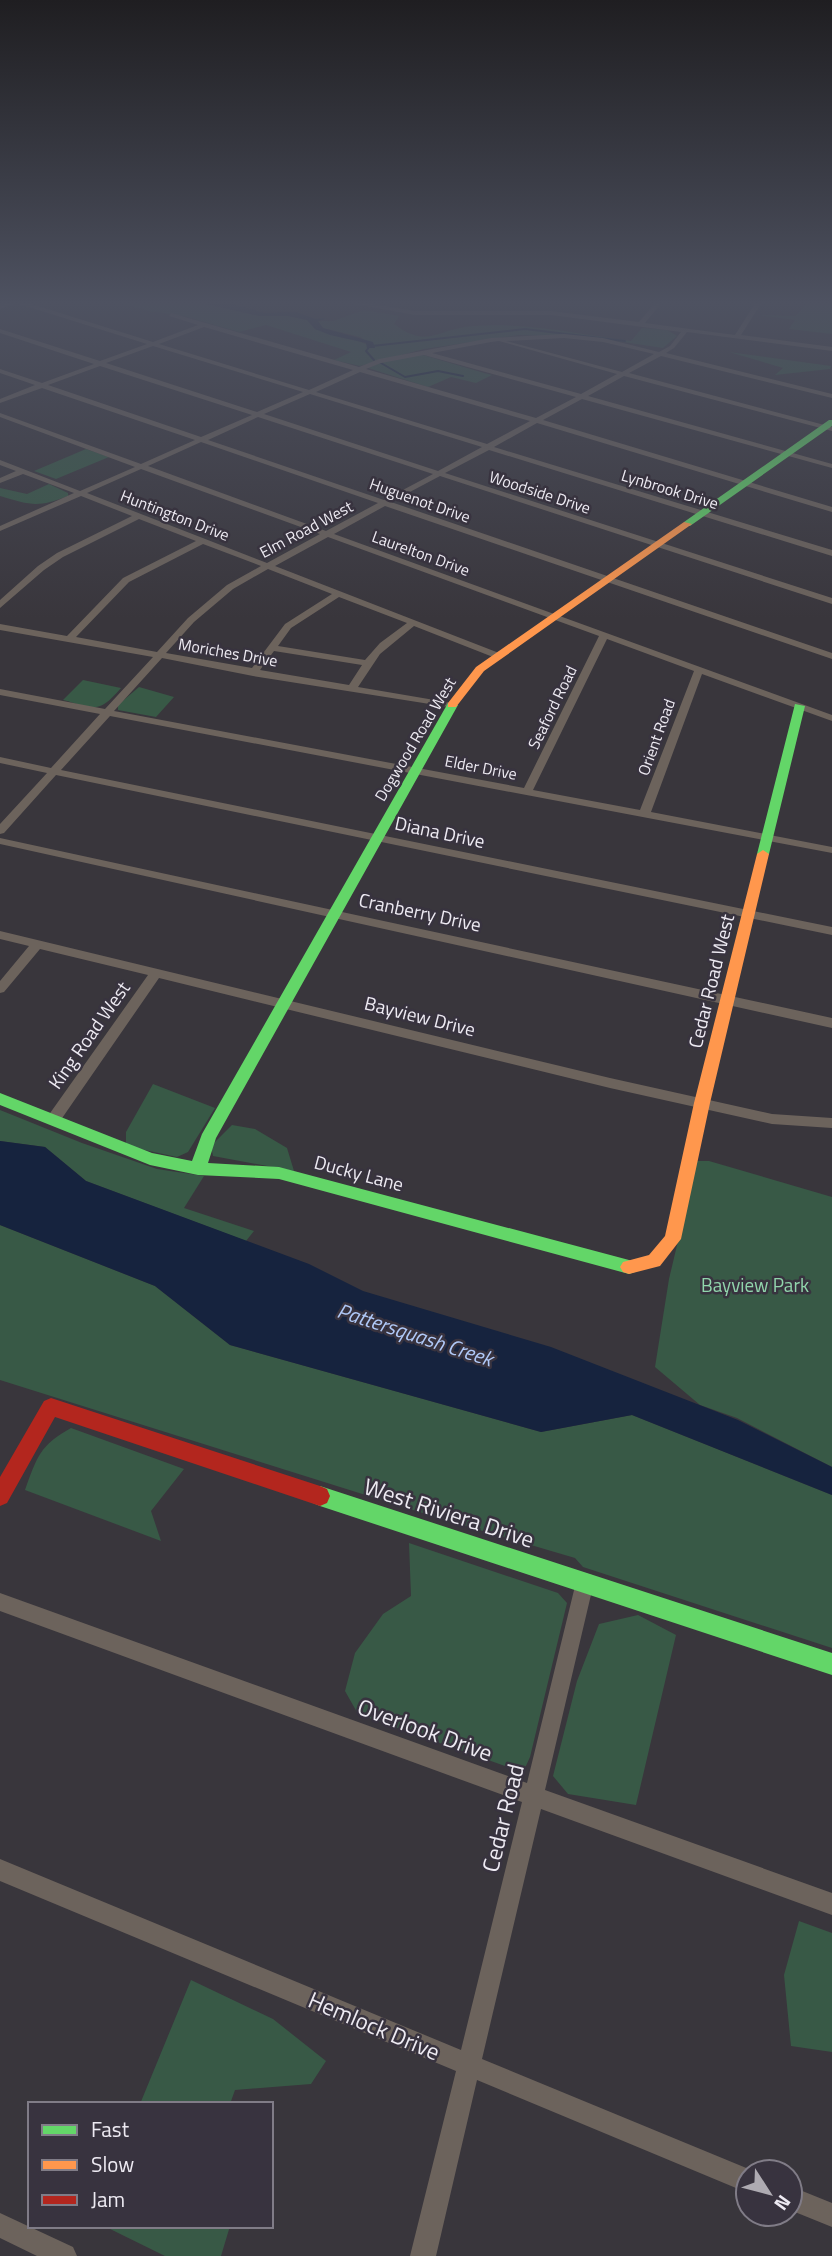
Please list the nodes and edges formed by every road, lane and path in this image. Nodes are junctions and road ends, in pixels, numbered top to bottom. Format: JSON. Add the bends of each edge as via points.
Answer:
{"nodes":[{"id":1,"x":107,"y":407,"type":"edge"},
{"id":2,"x":232,"y":407,"type":"edge"},
{"id":3,"x":273,"y":407,"type":"edge"},
{"id":4,"x":362,"y":407,"type":"edge"},
{"id":5,"x":492,"y":407,"type":"edge"},
{"id":6,"x":562,"y":407,"type":"edge"},
{"id":7,"x":620,"y":407,"type":"edge"},
{"id":8,"x":754,"y":407,"type":"edge"},
{"id":9,"x":0,"y":415,"type":"edge"},
{"id":10,"x":256,"y":415,"type":"junction"},
{"id":11,"x":537,"y":420,"type":"junction"},
{"id":12,"x":830,"y":426,"type":"edge"},
{"id":13,"x":200,"y":439,"type":"junction"},
{"id":14,"x":488,"y":447,"type":"junction"},
{"id":15,"x":787,"y":453,"type":"junction"},
{"id":16,"x":0,"y":463,"type":"edge"},
{"id":17,"x":141,"y":466,"type":"junction"},
{"id":18,"x":832,"y":466,"type":"edge"},
{"id":19,"x":23,"y":471,"type":"junction"},
{"id":20,"x":437,"y":474,"type":"junction"},
{"id":21,"x":0,"y":481,"type":"edge"},
{"id":22,"x":743,"y":484,"type":"junction"},
{"id":23,"x":79,"y":493,"type":"junction"},
{"id":24,"x":384,"y":503,"type":"junction"},
{"id":25,"x":832,"y":510,"type":"edge"},
{"id":26,"x":701,"y":513,"type":"junction"},
{"id":27,"x":138,"y":516,"type":"junction"},
{"id":28,"x":0,"y":529,"type":"edge"},
{"id":29,"x":327,"y":534,"type":"junction"},
{"id":30,"x":202,"y":541,"type":"junction"},
{"id":31,"x":656,"y":544,"type":"junction"},
{"id":32,"x":832,"y":553,"type":"edge"},
{"id":33,"x":266,"y":566,"type":"junction"},
{"id":34,"x":607,"y":579,"type":"junction"},
{"id":35,"x":338,"y":594,"type":"junction"},
{"id":36,"x":832,"y":601,"type":"edge"},
{"id":37,"x":0,"y":605,"type":"edge"},
{"id":38,"x":553,"y":616,"type":"junction"},
{"id":39,"x":412,"y":624,"type":"junction"},
{"id":40,"x":0,"y":627,"type":"edge"},
{"id":41,"x":604,"y":636,"type":"junction"},
{"id":42,"x":68,"y":640,"type":"junction"},
{"id":43,"x":270,"y":648,"type":"junction"},
{"id":44,"x":496,"y":655,"type":"junction"},
{"id":45,"x":157,"y":656,"type":"junction"},
{"id":46,"x":832,"y":656,"type":"edge"},
{"id":47,"x":367,"y":663,"type":"junction"},
{"id":48,"x":699,"y":670,"type":"junction"},
{"id":49,"x":253,"y":673,"type":"junction"},
{"id":50,"x":352,"y":689,"type":"junction"},
{"id":51,"x":0,"y":692,"type":"edge"},
{"id":52,"x":452,"y":706,"type":"junction"},
{"id":53,"x":799,"y":706,"type":"junction"},
{"id":54,"x":106,"y":713,"type":"junction"},
{"id":55,"x":832,"y":718,"type":"edge"},
{"id":56,"x":0,"y":760,"type":"edge"},
{"id":57,"x":417,"y":771,"type":"junction"},
{"id":58,"x":53,"y":772,"type":"junction"},
{"id":59,"x":527,"y":793,"type":"junction"},
{"id":60,"x":644,"y":815,"type":"junction"},
{"id":61,"x":0,"y":831,"type":"edge"},
{"id":62,"x":378,"y":837,"type":"junction"},
{"id":63,"x":766,"y":838,"type":"junction"},
{"id":64,"x":0,"y":841,"type":"edge"},
{"id":65,"x":832,"y":850,"type":"edge"},
{"id":66,"x":334,"y":913,"type":"junction"},
{"id":67,"x":750,"y":914,"type":"junction"},
{"id":68,"x":832,"y":931,"type":"edge"},
{"id":69,"x":0,"y":935,"type":"edge"},
{"id":70,"x":37,"y":944,"type":"junction"},
{"id":71,"x":157,"y":972,"type":"junction"},
{"id":72,"x":0,"y":989,"type":"edge"},
{"id":73,"x":729,"y":1000,"type":"junction"},
{"id":74,"x":286,"y":1003,"type":"junction"},
{"id":75,"x":832,"y":1023,"type":"edge"},
{"id":76,"x":0,"y":1099,"type":"edge"},
{"id":77,"x":702,"y":1103,"type":"junction"},
{"id":78,"x":53,"y":1120,"type":"junction"},
{"id":79,"x":832,"y":1123,"type":"edge"},
{"id":80,"x":198,"y":1169,"type":"junction"},
{"id":81,"x":654,"y":1261,"type":"joint"},
{"id":82,"x":0,"y":1496,"type":"edge"},
{"id":83,"x":585,"y":1582,"type":"junction"},
{"id":84,"x":0,"y":1602,"type":"edge"},
{"id":85,"x":832,"y":1664,"type":"edge"},
{"id":86,"x":534,"y":1795,"type":"junction"},
{"id":87,"x":0,"y":1870,"type":"edge"},
{"id":88,"x":832,"y":1904,"type":"edge"},
{"id":89,"x":468,"y":2065,"type":"junction"},
{"id":90,"x":734,"y":2175,"type":"edge"},
{"id":91,"x":804,"y":2204,"type":"edge"},
{"id":92,"x":832,"y":2215,"type":"edge"},
{"id":93,"x":0,"y":2225,"type":"edge"},
{"id":94,"x":64,"y":2256,"type":"edge"},
{"id":95,"x":424,"y":2256,"type":"edge"}],
"edges":[{"from":1,"to":13,"type":"street","name":"Huguenot Drive"},
{"from":2,"to":10,"type":"street","name":"Woodside Drive"},
{"from":3,"to":10,"type":"street"},
{"from":4,"to":14,"type":"street","name":"Lynbrook Drive"},
{"from":5,"to":11,"type":"street"},
{"from":6,"to":11,"type":"street","name":"Elm Road West"},
{"from":7,"to":15,"type":"street"},
{"from":8,"to":12,"type":"street"},
{"from":9,"to":17,"type":"street","name":"Laurelton Drive"},
{"from":10,"to":13,"type":"street"},
{"from":10,"to":20,"type":"street","name":"Woodside Drive"},
{"from":11,"to":14,"type":"street","name":"Elm Road West"},
{"from":11,"to":22,"type":"street"},
{"from":12,"to":15,"type":"street","name":"Dogwood Road West"},
{"from":13,"to":17,"type":"street"},
{"from":13,"to":24,"type":"street","name":"Huguenot Drive"},
{"from":14,"to":20,"type":"street","name":"Elm Road West"},
{"from":14,"to":26,"type":"street","name":"Lynbrook Drive"},
{"from":15,"to":18,"type":"street"},
{"from":15,"to":22,"type":"street","name":"Dogwood Road West"},
{"from":16,"to":19,"type":"street","name":"Huntington Drive"},
{"from":17,"to":23,"type":"street"},
{"from":17,"to":29,"type":"street","name":"Laurelton Drive"},
{"from":19,"to":21,"type":"street"},
{"from":19,"to":23,"type":"street","name":"Huntington Drive"},
{"from":20,"to":24,"type":"street","name":"Elm Road West"},
{"from":20,"to":31,"type":"street","name":"Woodside Drive"},
{"from":22,"to":25,"type":"street"},
{"from":22,"to":26,"type":"street","name":"Dogwood Road West"},
{"from":23,"to":27,"type":"street","name":"Huntington Drive"},
{"from":23,"to":28,"type":"street"},
{"from":24,"to":29,"type":"street","name":"Elm Road West"},
{"from":24,"to":34,"type":"street","name":"Huguenot Drive"},
{"from":26,"to":31,"type":"street","name":"Dogwood Road West"},
{"from":26,"to":32,"type":"street","name":"Lynbrook Drive"},
{"from":27,"to":30,"type":"street","name":"Huntington Drive"},
{"from":27,"to":37,"type":"street","via":[[60,555]]},
{"from":29,"to":33,"type":"street","name":"Elm Road West"},
{"from":29,"to":38,"type":"street","name":"Laurelton Drive"},
{"from":30,"to":33,"type":"street","name":"Huntington Drive"},
{"from":30,"to":42,"type":"street","via":[[125,580]]},
{"from":31,"to":34,"type":"street","name":"Dogwood Road West"},
{"from":31,"to":36,"type":"street","name":"Woodside Drive"},
{"from":33,"to":35,"type":"street","name":"Huntington Drive"},
{"from":33,"to":45,"type":"street","name":"Elm Road West","via":[[211,601]]},
{"from":34,"to":38,"type":"street","name":"Dogwood Road West"},
{"from":34,"to":46,"type":"street","name":"Huguenot Drive"},
{"from":35,"to":39,"type":"street","name":"Huntington Drive"},
{"from":35,"to":43,"type":"street","via":[[296,618]]},
{"from":38,"to":41,"type":"street","name":"Laurelton Drive"},
{"from":38,"to":44,"type":"street","name":"Dogwood Road West"},
{"from":39,"to":44,"type":"street","name":"Huntington Drive"},
{"from":39,"to":47,"type":"street","via":[[388,638]]},
{"from":40,"to":42,"type":"street","name":"Moriches Drive"},
{"from":41,"to":48,"type":"street","name":"Laurelton Drive"},
{"from":41,"to":59,"type":"street","name":"Seaford Road"},
{"from":42,"to":45,"type":"street","name":"Moriches Drive"},
{"from":43,"to":47,"type":"street"},
{"from":43,"to":49,"type":"street"},
{"from":44,"to":52,"type":"street","name":"Dogwood Road West"},
{"from":45,"to":49,"type":"street","name":"Moriches Drive"},
{"from":45,"to":54,"type":"street","name":"Elm Road West"},
{"from":47,"to":50,"type":"street"},
{"from":48,"to":53,"type":"street","name":"Laurelton Drive"},
{"from":48,"to":60,"type":"street","name":"Orient Road"},
{"from":49,"to":50,"type":"street","name":"Moriches Drive"},
{"from":50,"to":52,"type":"street","name":"Moriches Drive"},
{"from":51,"to":54,"type":"street","name":"Elder Drive"},
{"from":52,"to":57,"type":"street","name":"Dogwood Road West"},
{"from":53,"to":55,"type":"street","name":"Laurelton Drive"},
{"from":53,"to":63,"type":"street","name":"Cedar Road West"},
{"from":54,"to":57,"type":"street","name":"Elder Drive"},
{"from":54,"to":58,"type":"street","name":"Elm Road West"},
{"from":56,"to":58,"type":"street","name":"Diana Drive"},
{"from":57,"to":59,"type":"street","name":"Elder Drive"},
{"from":57,"to":62,"type":"street","name":"Dogwood Road West"},
{"from":58,"to":61,"type":"street","name":"Elm Road West"},
{"from":58,"to":62,"type":"street","name":"Diana Drive"},
{"from":59,"to":60,"type":"street","name":"Elder Drive"},
{"from":60,"to":63,"type":"street","name":"Elder Drive"},
{"from":62,"to":66,"type":"street","name":"Dogwood Road West"},
{"from":62,"to":67,"type":"street","name":"Diana Drive"},
{"from":63,"to":65,"type":"street","name":"Elder Drive"},
{"from":63,"to":67,"type":"street","name":"Cedar Road West"},
{"from":64,"to":66,"type":"street","name":"Cranberry Drive"},
{"from":66,"to":73,"type":"street","name":"Cranberry Drive"},
{"from":66,"to":74,"type":"street","name":"Dogwood Road West"},
{"from":67,"to":68,"type":"street","name":"Diana Drive"},
{"from":67,"to":73,"type":"street","name":"Cedar Road West"},
{"from":69,"to":70,"type":"street","name":"Bayview Drive"},
{"from":70,"to":71,"type":"street","name":"Bayview Drive"},
{"from":70,"to":72,"type":"street"},
{"from":71,"to":74,"type":"street","name":"Bayview Drive"},
{"from":71,"to":78,"type":"street","name":"King Road West"},
{"from":73,"to":75,"type":"street","name":"Cranberry Drive"},
{"from":73,"to":77,"type":"street","name":"Cedar Road West"},
{"from":74,"to":77,"type":"street","name":"Bayview Drive"},
{"from":74,"to":80,"type":"street","name":"Dogwood Road West","via":[[208,1138]]},
{"from":76,"to":78,"type":"street","name":"Ducky Lane"},
{"from":77,"to":79,"type":"street","name":"Bayview Drive","via":[[772,1119]]},
{"from":77,"to":81,"type":"street","name":"Cedar Road West","via":[[673,1239]]},
{"from":78,"to":80,"type":"street","name":"Ducky Lane","via":[[150,1158]]},
{"from":80,"to":81,"type":"street","name":"Ducky Lane","via":[[279,1173],[602,1262],[634,1268]]},
{"from":82,"to":83,"type":"street","name":"West Riviera Drive","via":[[51,1408]]},
{"from":83,"to":85,"type":"street","name":"West Riviera Drive"},
{"from":83,"to":86,"type":"street","name":"Cedar Road"},
{"from":84,"to":86,"type":"street","name":"Overlook Drive"},
{"from":86,"to":88,"type":"street","name":"Overlook Drive"},
{"from":86,"to":89,"type":"street","name":"Cedar Road"},
{"from":87,"to":89,"type":"street","name":"Hemlock Drive"},
{"from":89,"to":90,"type":"street","name":"Hemlock Drive"},
{"from":89,"to":95,"type":"street","name":"Cedar Road"},
{"from":91,"to":92,"type":"street"},
{"from":93,"to":94,"type":"street"}]}
